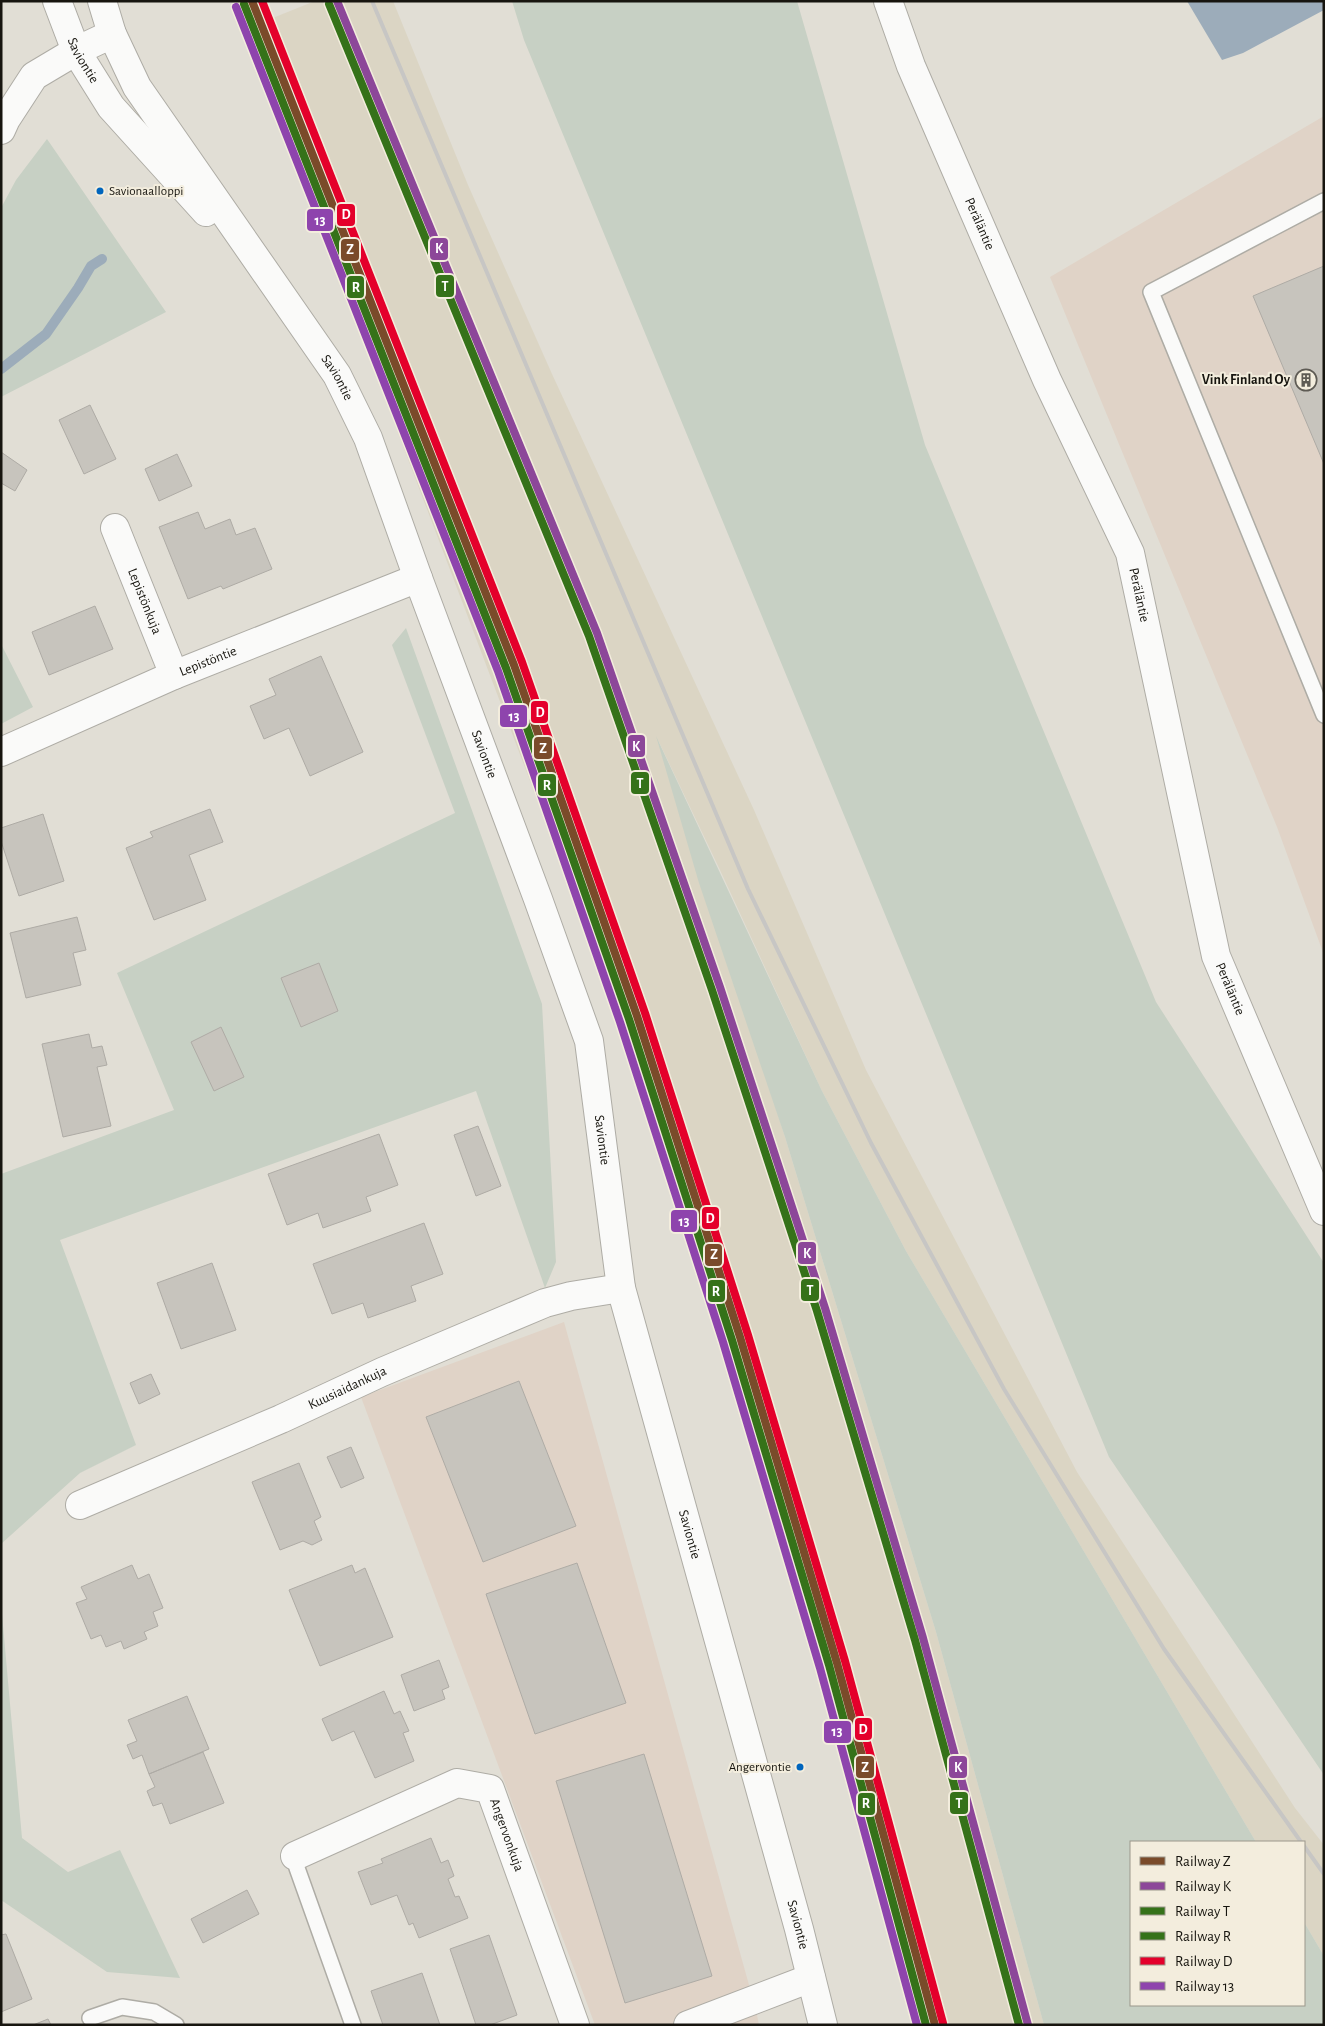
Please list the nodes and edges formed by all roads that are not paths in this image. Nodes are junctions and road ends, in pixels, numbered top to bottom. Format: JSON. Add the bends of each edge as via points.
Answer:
{"nodes":[{"id":1,"x":93,"y":1,"type":"edge"},
{"id":2,"x":102,"y":1,"type":"edge"},
{"id":3,"x":888,"y":1,"type":"edge"},
{"id":4,"x":59,"y":7,"type":"edge"},
{"id":5,"x":112,"y":34,"type":"junction"},
{"id":6,"x":76,"y":50,"type":"junction"},
{"id":7,"x":1,"y":130,"type":"edge"},
{"id":8,"x":1324,"y":201,"type":"edge"},
{"id":9,"x":280,"y":293,"type":"junction"},
{"id":10,"x":115,"y":528,"type":"dead end"},
{"id":11,"x":418,"y":578,"type":"junction"},
{"id":12,"x":174,"y":675,"type":"junction"},
{"id":13,"x":1324,"y":715,"type":"edge"},
{"id":14,"x":1,"y":752,"type":"edge"},
{"id":15,"x":1324,"y":1211,"type":"edge"},
{"id":16,"x":621,"y":1288,"type":"junction"},
{"id":17,"x":80,"y":1505,"type":"dead end"},
{"id":18,"x":296,"y":1862,"type":"joint"},
{"id":19,"x":811,"y":1978,"type":"junction"},
{"id":20,"x":90,"y":2018,"type":"dead end"},
{"id":21,"x":176,"y":2025,"type":"edge"},
{"id":22,"x":353,"y":2025,"type":"edge"},
{"id":23,"x":575,"y":2025,"type":"edge"},
{"id":24,"x":688,"y":2025,"type":"edge"},
{"id":25,"x":823,"y":2025,"type":"edge"}],
"edges":[{"from":1,"to":4,"type":"street"},
{"from":2,"to":5,"type":"street","name":"Saviontie"},
{"from":3,"to":15,"type":"street","name":"Peräläntie","via":[[911,66],[1047,380],[1130,553],[1216,956]]},
{"from":4,"to":6,"type":"street","name":"Saviontie"},
{"from":5,"to":6,"type":"street"},
{"from":5,"to":9,"type":"street","name":"Saviontie","via":[[137,87]]},
{"from":6,"to":7,"type":"street","via":[[34,76]]},
{"from":6,"to":9,"type":"street","name":"Saviontie","via":[[111,107]]},
{"from":8,"to":13,"type":"lane","via":[[1151,292]]},
{"from":9,"to":11,"type":"street","name":"Saviontie","via":[[337,375],[368,438]]},
{"from":10,"to":12,"type":"street","name":"Lepistönkuja"},
{"from":11,"to":12,"type":"street","name":"Lepistöntie"},
{"from":11,"to":16,"type":"street","name":"Saviontie","via":[[589,1041]]},
{"from":12,"to":14,"type":"street","name":"Lepistöntie"},
{"from":16,"to":17,"type":"street","name":"Kuusiaidankuja","via":[[545,1303]]},
{"from":16,"to":19,"type":"street","name":"Saviontie"},
{"from":18,"to":22,"type":"lane"},
{"from":18,"to":23,"type":"street","name":"Angervonkuja","via":[[457,1783],[490,1789]]},
{"from":19,"to":24,"type":"street"},
{"from":19,"to":25,"type":"street","name":"Saviontie"},
{"from":20,"to":21,"type":"lane","via":[[122,2007],[154,2012]]}]}
